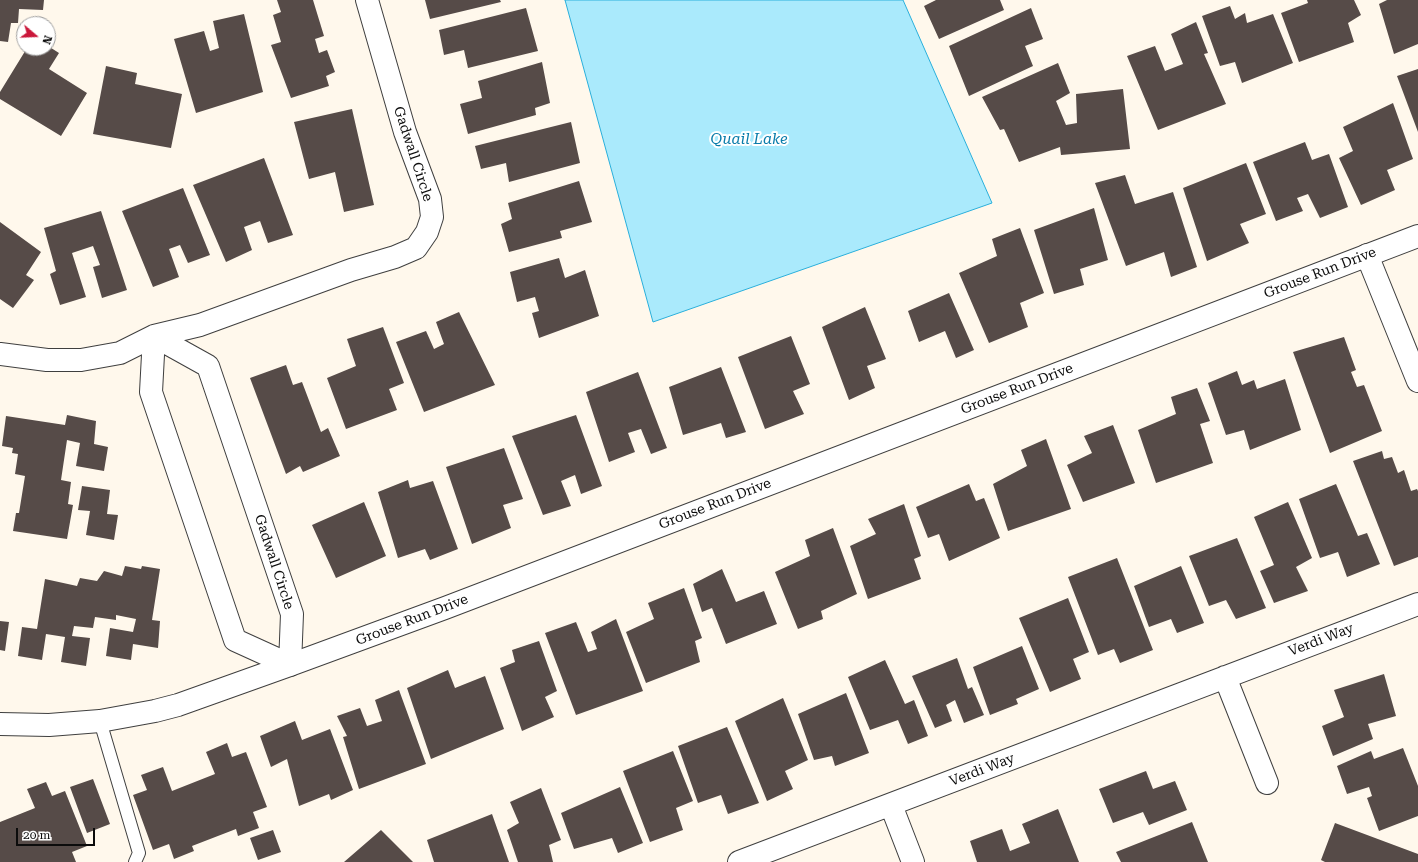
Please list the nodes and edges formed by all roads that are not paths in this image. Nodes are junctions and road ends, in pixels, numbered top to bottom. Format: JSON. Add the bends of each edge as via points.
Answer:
{"nodes":[{"id":1,"x":367,"y":0,"type":"edge"},
{"id":2,"x":1418,"y":236,"type":"edge"},
{"id":3,"x":1367,"y":255,"type":"junction"},
{"id":4,"x":154,"y":336,"type":"junction"},
{"id":5,"x":0,"y":354,"type":"edge"},
{"id":6,"x":1418,"y":381,"type":"edge"},
{"id":7,"x":1418,"y":604,"type":"edge"},
{"id":8,"x":290,"y":665,"type":"junction"},
{"id":9,"x":1225,"y":677,"type":"junction"},
{"id":10,"x":100,"y":720,"type":"junction"},
{"id":11,"x":0,"y":724,"type":"edge"},
{"id":12,"x":1267,"y":783,"type":"dead end"},
{"id":13,"x":891,"y":805,"type":"junction"},
{"id":14,"x":135,"y":862,"type":"edge"},
{"id":15,"x":739,"y":862,"type":"edge"},
{"id":16,"x":913,"y":862,"type":"edge"}],
"edges":[{"from":1,"to":4,"type":"street","name":"Gadwall Circle","via":[[405,132],[430,199],[432,218],[427,232],[416,248],[395,258],[351,270],[200,325]]},
{"from":2,"to":3,"type":"street","name":"Grouse Run Drive"},
{"from":3,"to":6,"type":"street"},
{"from":3,"to":8,"type":"street","name":"Grouse Run Drive"},
{"from":4,"to":5,"type":"street","name":"Gadwall Circle","via":[[120,352],[81,360],[46,360]]},
{"from":4,"to":8,"type":"street","name":"Gadwall Circle","via":[[208,366],[292,614]]},
{"from":4,"to":8,"type":"street","via":[[151,392],[235,640]]},
{"from":7,"to":9,"type":"street","name":"Verdi Way"},
{"from":8,"to":10,"type":"street","name":"Grouse Run Drive","via":[[178,705]]},
{"from":9,"to":12,"type":"street"},
{"from":9,"to":13,"type":"street","name":"Verdi Way"},
{"from":10,"to":11,"type":"street","name":"Grouse Run Drive","via":[[48,725]]},
{"from":10,"to":14,"type":"lane","via":[[139,853]]},
{"from":13,"to":15,"type":"street","name":"Verdi Way"},
{"from":13,"to":16,"type":"street"}]}
